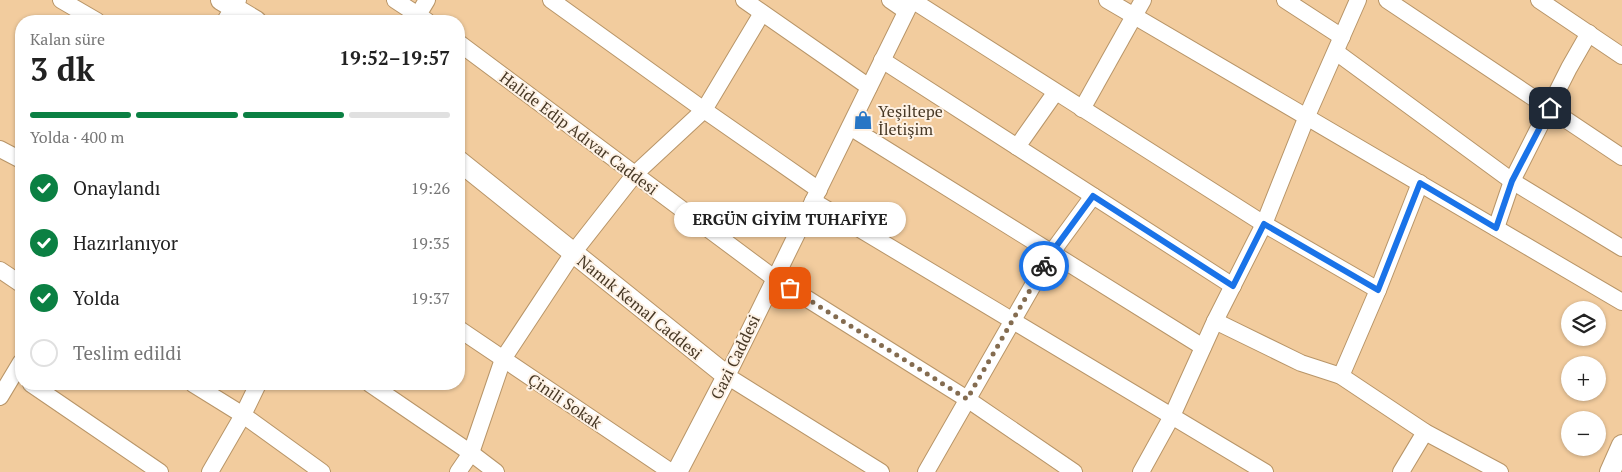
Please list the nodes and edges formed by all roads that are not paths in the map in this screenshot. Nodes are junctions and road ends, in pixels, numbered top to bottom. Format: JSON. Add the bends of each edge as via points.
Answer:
{"nodes":[{"id":1,"x":61,"y":0,"type":"edge"},
{"id":2,"x":395,"y":0,"type":"edge"},
{"id":3,"x":427,"y":0,"type":"edge"},
{"id":4,"x":551,"y":0,"type":"edge"},
{"id":5,"x":744,"y":0,"type":"edge"},
{"id":6,"x":890,"y":0,"type":"edge"},
{"id":7,"x":1107,"y":0,"type":"edge"},
{"id":8,"x":1143,"y":0,"type":"edge"},
{"id":9,"x":1285,"y":0,"type":"edge"},
{"id":10,"x":1358,"y":0,"type":"edge"},
{"id":11,"x":1387,"y":0,"type":"edge"},
{"id":12,"x":1539,"y":0,"type":"edge"},
{"id":13,"x":909,"y":6,"type":"edge"},
{"id":14,"x":229,"y":7,"type":"edge"},
{"id":15,"x":762,"y":13,"type":"junction"},
{"id":16,"x":87,"y":15,"type":"edge"},
{"id":17,"x":244,"y":15,"type":"edge"},
{"id":18,"x":418,"y":15,"type":"edge"},
{"id":19,"x":424,"y":15,"type":"edge"},
{"id":20,"x":1135,"y":16,"type":"junction"},
{"id":21,"x":1589,"y":33,"type":"junction"},
{"id":22,"x":1339,"y":44,"type":"junction"},
{"id":23,"x":465,"y":47,"type":"edge"},
{"id":24,"x":1622,"y":56,"type":"edge"},
{"id":25,"x":882,"y":60,"type":"junction"},
{"id":26,"x":869,"y":87,"type":"junction"},
{"id":27,"x":1055,"y":93,"type":"junction"},
{"id":28,"x":1550,"y":108,"type":"junction"},
{"id":29,"x":1082,"y":109,"type":"junction"},
{"id":30,"x":704,"y":110,"type":"junction"},
{"id":31,"x":1307,"y":116,"type":"junction"},
{"id":32,"x":850,"y":127,"type":"junction"},
{"id":33,"x":1017,"y":147,"type":"junction"},
{"id":34,"x":0,"y":149,"type":"edge"},
{"id":35,"x":15,"y":157,"type":"edge"},
{"id":36,"x":1622,"y":157,"type":"edge"},
{"id":37,"x":465,"y":166,"type":"edge"},
{"id":38,"x":635,"y":174,"type":"junction"},
{"id":39,"x":1512,"y":181,"type":"junction"},
{"id":40,"x":1420,"y":183,"type":"junction"},
{"id":41,"x":816,"y":195,"type":"junction"},
{"id":42,"x":1093,"y":196,"type":"junction"},
{"id":43,"x":1264,"y":224,"type":"junction"},
{"id":44,"x":1496,"y":228,"type":"junction"},
{"id":45,"x":1622,"y":248,"type":"edge"},
{"id":46,"x":1052,"y":252,"type":"junction"},
{"id":47,"x":573,"y":253,"type":"junction"},
{"id":48,"x":0,"y":270,"type":"edge"},
{"id":49,"x":774,"y":278,"type":"junction"},
{"id":50,"x":15,"y":280,"type":"edge"},
{"id":51,"x":1233,"y":286,"type":"junction"},
{"id":52,"x":1378,"y":290,"type":"junction"},
{"id":53,"x":1622,"y":302,"type":"edge"},
{"id":54,"x":1012,"y":321,"type":"junction"},
{"id":55,"x":1215,"y":321,"type":"junction"},
{"id":56,"x":465,"y":333,"type":"edge"},
{"id":57,"x":1203,"y":347,"type":"junction"},
{"id":58,"x":503,"y":359,"type":"junction"},
{"id":59,"x":15,"y":376,"type":"edge"},
{"id":60,"x":727,"y":376,"type":"junction"},
{"id":61,"x":1341,"y":376,"type":"junction"},
{"id":62,"x":40,"y":390,"type":"edge"},
{"id":63,"x":202,"y":390,"type":"edge"},
{"id":64,"x":255,"y":390,"type":"edge"},
{"id":65,"x":379,"y":390,"type":"edge"},
{"id":66,"x":0,"y":397,"type":"edge"},
{"id":67,"x":967,"y":399,"type":"junction"},
{"id":68,"x":242,"y":415,"type":"junction"},
{"id":69,"x":1172,"y":416,"type":"junction"},
{"id":70,"x":1425,"y":432,"type":"junction"},
{"id":71,"x":1622,"y":445,"type":"edge"},
{"id":72,"x":471,"y":453,"type":"junction"},
{"id":73,"x":160,"y":472,"type":"edge"},
{"id":74,"x":210,"y":472,"type":"edge"},
{"id":75,"x":322,"y":472,"type":"edge"},
{"id":76,"x":458,"y":472,"type":"edge"},
{"id":77,"x":496,"y":472,"type":"edge"},
{"id":78,"x":671,"y":472,"type":"edge"},
{"id":79,"x":678,"y":472,"type":"edge"},
{"id":80,"x":881,"y":472,"type":"edge"},
{"id":81,"x":926,"y":472,"type":"edge"},
{"id":82,"x":1074,"y":472,"type":"edge"},
{"id":83,"x":1141,"y":472,"type":"edge"},
{"id":84,"x":1265,"y":472,"type":"edge"},
{"id":85,"x":1401,"y":472,"type":"edge"},
{"id":86,"x":1500,"y":472,"type":"edge"},
{"id":87,"x":1610,"y":472,"type":"edge"}],
"edges":[{"from":1,"to":16,"type":"street"},
{"from":2,"to":18,"type":"street"},
{"from":3,"to":19,"type":"street"},
{"from":4,"to":30,"type":"street"},
{"from":5,"to":15,"type":"street"},
{"from":6,"to":13,"type":"street"},
{"from":7,"to":20,"type":"street"},
{"from":8,"to":20,"type":"street"},
{"from":9,"to":22,"type":"street"},
{"from":10,"to":22,"type":"street"},
{"from":11,"to":28,"type":"street"},
{"from":12,"to":21,"type":"street"},
{"from":13,"to":25,"type":"street","name":"Gazi Caddesi"},
{"from":13,"to":27,"type":"street"},
{"from":14,"to":17,"type":"street"},
{"from":15,"to":26,"type":"street"},
{"from":15,"to":30,"type":"street"},
{"from":20,"to":29,"type":"street"},
{"from":20,"to":31,"type":"street"},
{"from":21,"to":24,"type":"street"},
{"from":21,"to":28,"type":"street"},
{"from":22,"to":31,"type":"street"},
{"from":22,"to":39,"type":"street"},
{"from":23,"to":38,"type":"street","name":"Halide Edip Adıvar Caddesi"},
{"from":25,"to":26,"type":"street","name":"Gazi Caddesi"},
{"from":25,"to":33,"type":"street"},
{"from":26,"to":32,"type":"street","name":"Gazi Caddesi"},
{"from":27,"to":29,"type":"street"},
{"from":27,"to":33,"type":"street"},
{"from":28,"to":36,"type":"street"},
{"from":28,"to":39,"type":"street"},
{"from":29,"to":43,"type":"street"},
{"from":30,"to":38,"type":"street"},
{"from":30,"to":41,"type":"street"},
{"from":31,"to":40,"type":"street"},
{"from":31,"to":43,"type":"street"},
{"from":32,"to":41,"type":"street","name":"Gazi Caddesi"},
{"from":32,"to":46,"type":"street"},
{"from":33,"to":42,"type":"street"},
{"from":34,"to":35,"type":"street"},
{"from":37,"to":47,"type":"street","name":"Namık Kemal Caddesi"},
{"from":38,"to":47,"type":"street"},
{"from":38,"to":49,"type":"street","name":"Halide Edip Adıvar Caddesi"},
{"from":39,"to":44,"type":"street"},
{"from":39,"to":45,"type":"street"},
{"from":40,"to":44,"type":"street"},
{"from":40,"to":52,"type":"street"},
{"from":41,"to":49,"type":"street","name":"Gazi Caddesi"},
{"from":41,"to":54,"type":"street"},
{"from":42,"to":46,"type":"street"},
{"from":42,"to":51,"type":"street"},
{"from":43,"to":51,"type":"street"},
{"from":43,"to":52,"type":"street"},
{"from":44,"to":53,"type":"street"},
{"from":46,"to":54,"type":"street"},
{"from":46,"to":57,"type":"street"},
{"from":47,"to":58,"type":"street"},
{"from":47,"to":60,"type":"street","name":"Namık Kemal Caddesi"},
{"from":48,"to":50,"type":"street"},
{"from":49,"to":60,"type":"street","name":"Gazi Caddesi"},
{"from":49,"to":67,"type":"street","name":"Halide Edip Adıvar Caddesi"},
{"from":51,"to":55,"type":"street"},
{"from":52,"to":61,"type":"street"},
{"from":54,"to":67,"type":"street"},
{"from":54,"to":69,"type":"street"},
{"from":55,"to":57,"type":"street"},
{"from":55,"to":61,"type":"street","via":[[1301,363]]},
{"from":56,"to":58,"type":"street","name":"Çinili Sokak"},
{"from":57,"to":69,"type":"street"},
{"from":58,"to":72,"type":"street"},
{"from":58,"to":78,"type":"street","name":"Çinili Sokak"},
{"from":59,"to":66,"type":"street"},
{"from":60,"to":79,"type":"street","name":"Gazi Caddesi"},
{"from":60,"to":80,"type":"street","name":"Namık Kemal Caddesi"},
{"from":61,"to":70,"type":"street"},
{"from":62,"to":73,"type":"street"},
{"from":63,"to":68,"type":"street"},
{"from":64,"to":68,"type":"street"},
{"from":65,"to":72,"type":"street"},
{"from":67,"to":81,"type":"street"},
{"from":67,"to":82,"type":"street","name":"Halide Edip Adıvar Caddesi"},
{"from":68,"to":74,"type":"street"},
{"from":68,"to":75,"type":"street"},
{"from":69,"to":83,"type":"street"},
{"from":69,"to":84,"type":"street"},
{"from":70,"to":85,"type":"street"},
{"from":70,"to":86,"type":"street"},
{"from":71,"to":87,"type":"street"},
{"from":72,"to":76,"type":"street"},
{"from":72,"to":77,"type":"street"}]}
